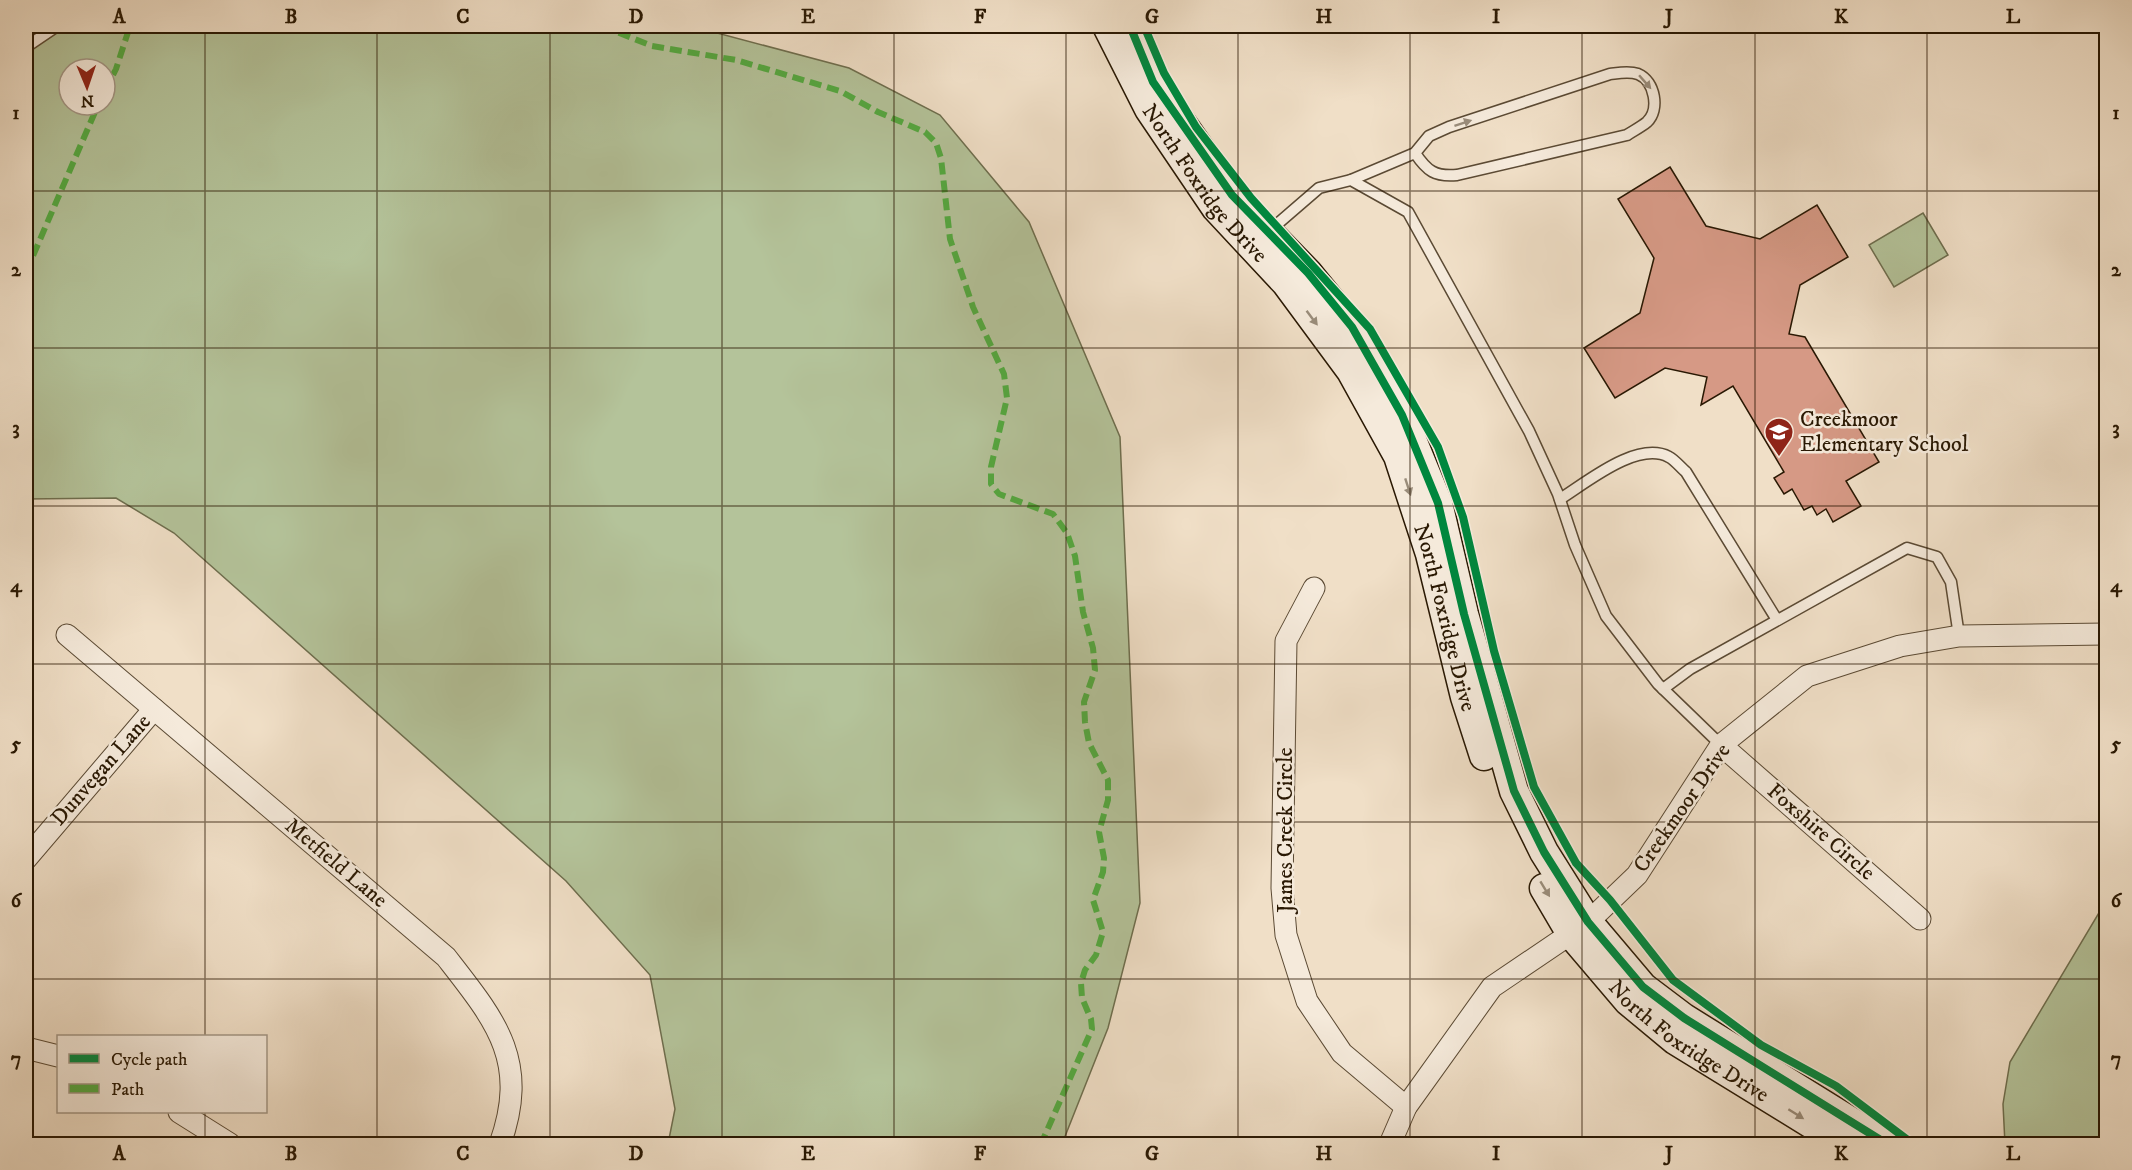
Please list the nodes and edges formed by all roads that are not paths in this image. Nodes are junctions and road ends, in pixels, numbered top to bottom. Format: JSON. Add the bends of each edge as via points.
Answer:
{"nodes":[{"id":1,"x":57,"y":26,"type":"edge"},
{"id":2,"x":1107,"y":26,"type":"edge"},
{"id":3,"x":1130,"y":26,"type":"edge"},
{"id":4,"x":26,"y":47,"type":"edge"},
{"id":5,"x":1415,"y":153,"type":"junction"},
{"id":6,"x":1352,"y":180,"type":"junction"},
{"id":7,"x":1261,"y":240,"type":"junction"},
{"id":8,"x":1560,"y":499,"type":"junction"},
{"id":9,"x":1314,"y":588,"type":"dead end"},
{"id":10,"x":1777,"y":620,"type":"junction"},
{"id":11,"x":2106,"y":634,"type":"edge"},
{"id":12,"x":67,"y":635,"type":"dead end"},
{"id":13,"x":1959,"y":636,"type":"junction"},
{"id":14,"x":1663,"y":689,"type":"junction"},
{"id":15,"x":154,"y":709,"type":"junction"},
{"id":16,"x":1722,"y":745,"type":"junction"},
{"id":17,"x":26,"y":859,"type":"edge"},
{"id":18,"x":1920,"y":919,"type":"dead end"},
{"id":19,"x":1580,"y":928,"type":"junction"},
{"id":20,"x":26,"y":1048,"type":"edge"},
{"id":21,"x":57,"y":1056,"type":"edge"},
{"id":22,"x":1406,"y":1107,"type":"junction"},
{"id":23,"x":181,"y":1113,"type":"edge"},
{"id":24,"x":230,"y":1144,"type":"edge"},
{"id":25,"x":500,"y":1144,"type":"edge"},
{"id":26,"x":1390,"y":1144,"type":"edge"},
{"id":27,"x":1844,"y":1144,"type":"edge"},
{"id":28,"x":1887,"y":1144,"type":"edge"}],
"edges":[{"from":1,"to":4,"type":"lane"},
{"from":2,"to":7,"type":"street","name":"North Foxridge Drive","via":[[1158,122],[1216,208]]},
{"from":3,"to":7,"type":"street","name":"North Foxridge Drive","via":[[1153,82]]},
{"from":5,"to":5,"type":"lane","one_way":true,"via":[[1429,136],[1610,74],[1640,75],[1652,88],[1655,105],[1648,121],[1627,135],[1457,175],[1440,176],[1426,170]]},
{"from":5,"to":6,"type":"lane"},
{"from":6,"to":7,"type":"lane","via":[[1319,188]]},
{"from":6,"to":8,"type":"lane","via":[[1408,212],[1529,431]]},
{"from":7,"to":19,"type":"street","name":"North Foxridge Drive","via":[[1308,273],[1352,327],[1402,415],[1438,503],[1464,614],[1514,791]]},
{"from":8,"to":10,"type":"lane","via":[[1624,459],[1651,452],[1669,457],[1686,472]]},
{"from":8,"to":14,"type":"lane","via":[[1606,616]]},
{"from":9,"to":22,"type":"street","name":"James Creek Circle","via":[[1286,641],[1282,888],[1286,935],[1307,1001],[1342,1053]]},
{"from":10,"to":13,"type":"lane","via":[[1907,548],[1936,557],[1951,582]]},
{"from":10,"to":14,"type":"lane","via":[[1690,669]]},
{"from":11,"to":13,"type":"street","name":"Creekmoor Drive"},
{"from":12,"to":15,"type":"street","name":"Metfield Lane"},
{"from":13,"to":16,"type":"street","name":"Creekmoor Drive","via":[[1900,646],[1807,676]]},
{"from":14,"to":16,"type":"lane"},
{"from":15,"to":17,"type":"street","name":"Dunvegan Lane"},
{"from":15,"to":25,"type":"street","name":"Metfield Lane","via":[[446,957],[489,1012],[505,1044],[510,1072],[509,1107]]},
{"from":16,"to":18,"type":"street","name":"Foxshire Circle"},
{"from":16,"to":19,"type":"street","name":"Creekmoor Drive","via":[[1637,874]]},
{"from":19,"to":22,"type":"street","name":"Creekmoor Drive","via":[[1492,987]]},
{"from":19,"to":27,"type":"street","name":"North Foxridge Drive","one_way":true,"via":[[1628,1001],[1675,1040]]},
{"from":19,"to":28,"type":"street","name":"North Foxridge Drive","via":[[1642,987],[1684,1018]]},
{"from":20,"to":21,"type":"street"},
{"from":22,"to":26,"type":"street","name":"Creekmoor Drive"},
{"from":23,"to":24,"type":"street"}]}
